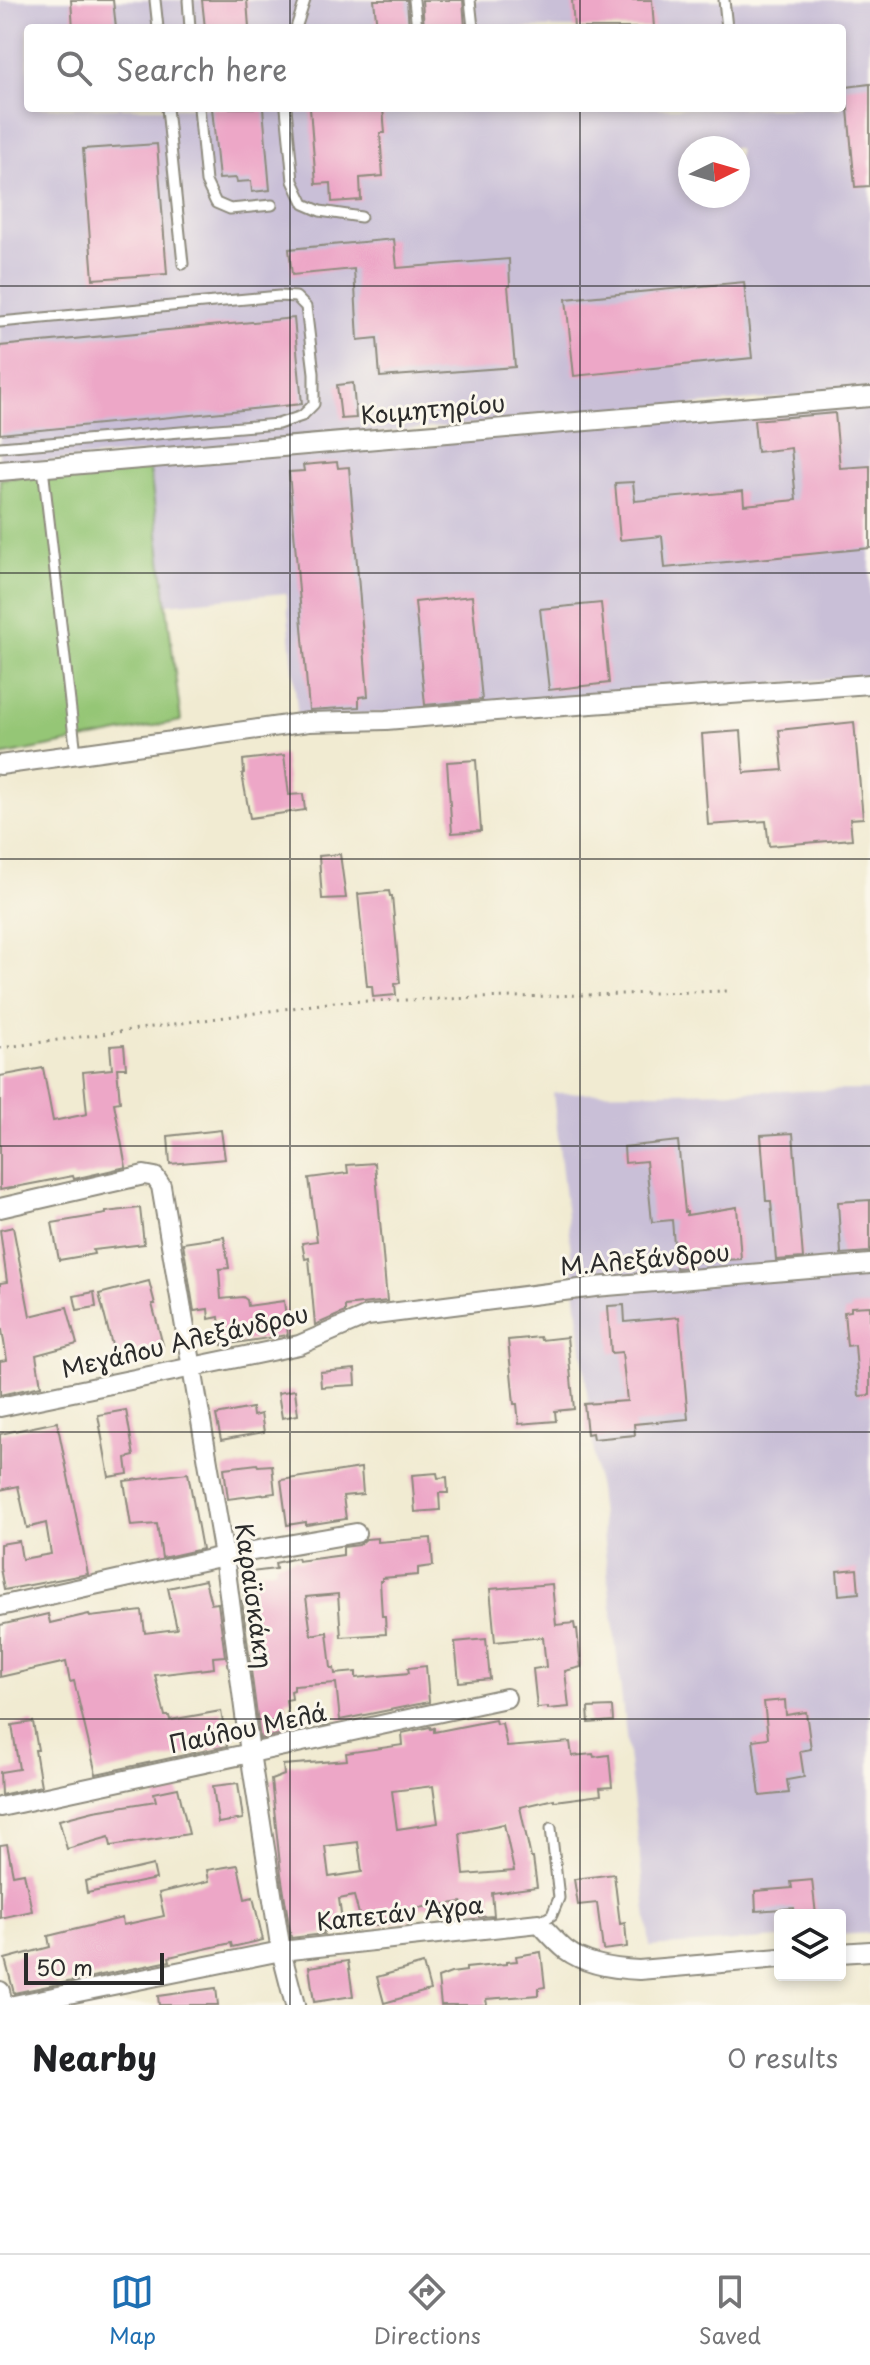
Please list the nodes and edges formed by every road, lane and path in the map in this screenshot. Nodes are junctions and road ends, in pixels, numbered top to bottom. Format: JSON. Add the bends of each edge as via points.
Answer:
{"nodes":[{"id":1,"x":155,"y":0,"type":"edge"},
{"id":2,"x":188,"y":0,"type":"edge"},
{"id":3,"x":305,"y":0,"type":"edge"},
{"id":4,"x":414,"y":0,"type":"edge"},
{"id":5,"x":470,"y":0,"type":"edge"},
{"id":6,"x":724,"y":0,"type":"edge"},
{"id":7,"x":158,"y":24,"type":"edge"},
{"id":8,"x":190,"y":24,"type":"edge"},
{"id":9,"x":297,"y":24,"type":"edge"},
{"id":10,"x":417,"y":24,"type":"edge"},
{"id":11,"x":473,"y":24,"type":"edge"},
{"id":12,"x":727,"y":24,"type":"edge"},
{"id":13,"x":167,"y":112,"type":"edge"},
{"id":14,"x":199,"y":112,"type":"edge"},
{"id":15,"x":286,"y":112,"type":"edge"},
{"id":16,"x":272,"y":205,"type":"dead end"},
{"id":17,"x":361,"y":217,"type":"dead end"},
{"id":18,"x":183,"y":264,"type":"dead end"},
{"id":19,"x":0,"y":322,"type":"edge"},
{"id":20,"x":870,"y":397,"type":"edge"},
{"id":21,"x":0,"y":447,"type":"edge"},
{"id":22,"x":43,"y":468,"type":"junction"},
{"id":23,"x":0,"y":471,"type":"edge"},
{"id":24,"x":870,"y":684,"type":"edge"},
{"id":25,"x":76,"y":754,"type":"junction"},
{"id":26,"x":0,"y":765,"type":"edge"},
{"id":27,"x":728,"y":991,"type":"dead end"},
{"id":28,"x":0,"y":1048,"type":"edge"},
{"id":29,"x":0,"y":1208,"type":"edge"},
{"id":30,"x":870,"y":1264,"type":"edge"},
{"id":31,"x":426,"y":1308,"type":"joint"},
{"id":32,"x":191,"y":1366,"type":"junction"},
{"id":33,"x":0,"y":1407,"type":"edge"},
{"id":34,"x":356,"y":1533,"type":"dead end"},
{"id":35,"x":224,"y":1556,"type":"junction"},
{"id":36,"x":0,"y":1606,"type":"edge"},
{"id":37,"x":506,"y":1698,"type":"dead end"},
{"id":38,"x":250,"y":1753,"type":"junction"},
{"id":39,"x":0,"y":1807,"type":"edge"},
{"id":40,"x":551,"y":1828,"type":"dead end"},
{"id":41,"x":539,"y":1923,"type":"junction"},
{"id":42,"x":281,"y":1951,"type":"junction"},
{"id":43,"x":870,"y":1951,"type":"edge"},
{"id":44,"x":846,"y":1953,"type":"edge"},
{"id":45,"x":774,"y":1959,"type":"edge"},
{"id":46,"x":0,"y":1991,"type":"edge"},
{"id":47,"x":3,"y":2005,"type":"edge"},
{"id":48,"x":14,"y":2005,"type":"edge"},
{"id":49,"x":295,"y":2005,"type":"edge"}],
"edges":[{"from":1,"to":7,"type":"lane"},
{"from":2,"to":8,"type":"lane"},
{"from":3,"to":9,"type":"lane"},
{"from":4,"to":10,"type":"lane"},
{"from":5,"to":11,"type":"lane"},
{"from":6,"to":12,"type":"lane"},
{"from":13,"to":18,"type":"lane"},
{"from":14,"to":16,"type":"lane","via":[[206,182],[216,203],[230,209]]},
{"from":15,"to":17,"type":"lane","via":[[293,181],[304,204]]},
{"from":19,"to":21,"type":"lane","via":[[296,297],[306,307],[314,373],[314,404],[302,416],[278,424]]},
{"from":20,"to":22,"type":"street","name":"Κοιμητηρίου"},
{"from":22,"to":23,"type":"street","name":"Κοιμητηρίου"},
{"from":22,"to":25,"type":"lane"},
{"from":24,"to":25,"type":"street","via":[[308,722]]},
{"from":25,"to":26,"type":"street"},
{"from":27,"to":28,"type":"path","via":[[335,1002]]},
{"from":29,"to":32,"type":"street","name":"Καραϊσκάκη","via":[[144,1175],[155,1177]]},
{"from":30,"to":31,"type":"street","name":"Μ.Αλεξάνδρου","via":[[595,1287]]},
{"from":31,"to":32,"type":"street","name":"Μεγάλου Αλεξάνδρου","via":[[367,1316],[299,1345]]},
{"from":32,"to":33,"type":"street","name":"Μεγάλου Αλεξάνδρου"},
{"from":32,"to":35,"type":"street","name":"Καραϊσκάκη"},
{"from":34,"to":35,"type":"street"},
{"from":35,"to":36,"type":"street"},
{"from":35,"to":38,"type":"street","name":"Καραϊσκάκη"},
{"from":37,"to":38,"type":"street","name":"Παύλου Μελά"},
{"from":38,"to":39,"type":"street","name":"Παύλου Μελά"},
{"from":38,"to":42,"type":"street","name":"Καραϊσκάκη"},
{"from":40,"to":41,"type":"lane","via":[[559,1898],[552,1915]]},
{"from":41,"to":42,"type":"street","name":"Καπετάν Άγρα"},
{"from":41,"to":45,"type":"street","via":[[567,1951],[618,1969]]},
{"from":42,"to":48,"type":"street","name":"Καπετάν Άγρα"},
{"from":42,"to":49,"type":"street","name":"Καραϊσκάκη"},
{"from":43,"to":44,"type":"street"},
{"from":46,"to":47,"type":"street"}]}
